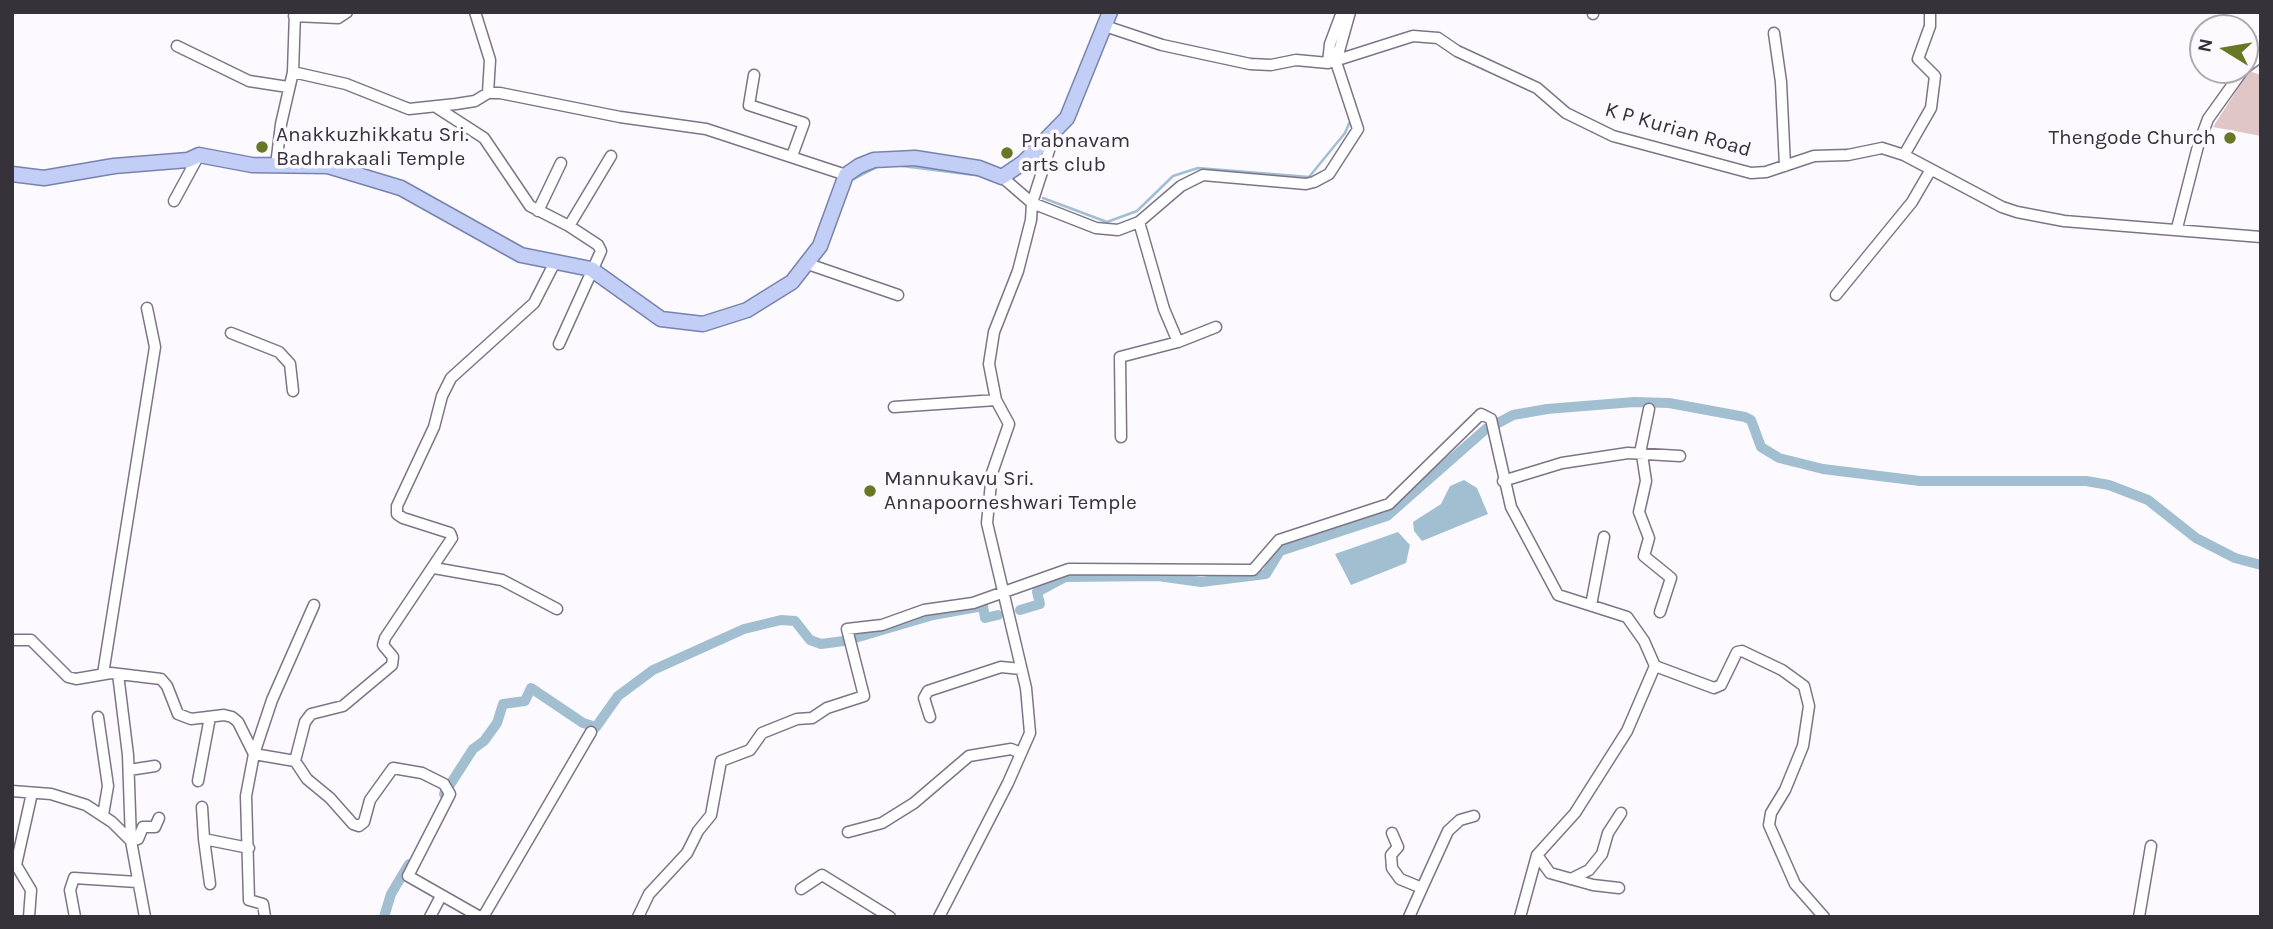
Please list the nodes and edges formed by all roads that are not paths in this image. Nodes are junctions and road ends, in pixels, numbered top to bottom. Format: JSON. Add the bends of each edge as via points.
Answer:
{"nodes":[{"id":1,"x":347,"y":12,"type":"edge"},
{"id":2,"x":475,"y":12,"type":"edge"},
{"id":3,"x":1342,"y":12,"type":"edge"},
{"id":4,"x":1350,"y":12,"type":"edge"},
{"id":5,"x":1930,"y":12,"type":"edge"},
{"id":6,"x":294,"y":14,"type":"edge"},
{"id":7,"x":1108,"y":19,"type":"edge"},
{"id":8,"x":1774,"y":33,"type":"dead end"},
{"id":9,"x":177,"y":46,"type":"dead end"},
{"id":10,"x":1332,"y":62,"type":"junction"},
{"id":11,"x":293,"y":72,"type":"junction"},
{"id":12,"x":754,"y":75,"type":"dead end"},
{"id":13,"x":2233,"y":84,"type":"edge"},
{"id":14,"x":288,"y":87,"type":"junction"},
{"id":15,"x":488,"y":93,"type":"junction"},
{"id":16,"x":436,"y":107,"type":"junction"},
{"id":17,"x":1055,"y":132,"type":"junction"},
{"id":18,"x":199,"y":155,"type":"junction"},
{"id":19,"x":1904,"y":155,"type":"junction"},
{"id":20,"x":611,"y":156,"type":"dead end"},
{"id":21,"x":792,"y":156,"type":"junction"},
{"id":22,"x":561,"y":163,"type":"dead end"},
{"id":23,"x":276,"y":165,"type":"junction"},
{"id":24,"x":1785,"y":166,"type":"junction"},
{"id":25,"x":1930,"y":171,"type":"junction"},
{"id":26,"x":12,"y":174,"type":"edge"},
{"id":27,"x":846,"y":175,"type":"junction"},
{"id":28,"x":1002,"y":177,"type":"junction"},
{"id":29,"x":174,"y":201,"type":"dead end"},
{"id":30,"x":1032,"y":203,"type":"junction"},
{"id":31,"x":538,"y":211,"type":"junction"},
{"id":32,"x":1139,"y":222,"type":"junction"},
{"id":33,"x":569,"y":226,"type":"junction"},
{"id":34,"x":2177,"y":228,"type":"junction"},
{"id":35,"x":2261,"y":237,"type":"edge"},
{"id":36,"x":555,"y":262,"type":"junction"},
{"id":37,"x":808,"y":264,"type":"junction"},
{"id":38,"x":591,"y":269,"type":"junction"},
{"id":39,"x":898,"y":295,"type":"dead end"},
{"id":40,"x":1836,"y":295,"type":"dead end"},
{"id":41,"x":147,"y":308,"type":"dead end"},
{"id":42,"x":1216,"y":327,"type":"dead end"},
{"id":43,"x":231,"y":333,"type":"dead end"},
{"id":44,"x":1178,"y":342,"type":"junction"},
{"id":45,"x":559,"y":344,"type":"dead end"},
{"id":46,"x":293,"y":391,"type":"dead end"},
{"id":47,"x":996,"y":400,"type":"junction"},
{"id":48,"x":894,"y":407,"type":"dead end"},
{"id":49,"x":1649,"y":410,"type":"dead end"},
{"id":50,"x":1121,"y":437,"type":"dead end"},
{"id":51,"x":1644,"y":454,"type":"junction"},
{"id":52,"x":1680,"y":456,"type":"dead end"},
{"id":53,"x":1503,"y":481,"type":"junction"},
{"id":54,"x":1604,"y":537,"type":"dead end"},
{"id":55,"x":434,"y":568,"type":"junction"},
{"id":56,"x":1004,"y":599,"type":"junction"},
{"id":57,"x":1591,"y":605,"type":"junction"},
{"id":58,"x":314,"y":606,"type":"dead end"},
{"id":59,"x":557,"y":609,"type":"dead end"},
{"id":60,"x":1660,"y":612,"type":"dead end"},
{"id":61,"x":12,"y":640,"type":"edge"},
{"id":62,"x":1655,"y":666,"type":"junction"},
{"id":63,"x":1021,"y":669,"type":"junction"},
{"id":64,"x":103,"y":674,"type":"junction"},
{"id":65,"x":118,"y":674,"type":"junction"},
{"id":66,"x":98,"y":717,"type":"dead end"},
{"id":67,"x":210,"y":717,"type":"junction"},
{"id":68,"x":930,"y":717,"type":"dead end"},
{"id":69,"x":591,"y":732,"type":"dead end"},
{"id":70,"x":1021,"y":753,"type":"junction"},
{"id":71,"x":254,"y":754,"type":"junction"},
{"id":72,"x":295,"y":761,"type":"junction"},
{"id":73,"x":155,"y":766,"type":"dead end"},
{"id":74,"x":129,"y":770,"type":"junction"},
{"id":75,"x":198,"y":781,"type":"dead end"},
{"id":76,"x":12,"y":791,"type":"edge"},
{"id":77,"x":32,"y":793,"type":"junction"},
{"id":78,"x":202,"y":807,"type":"dead end"},
{"id":79,"x":1621,"y":813,"type":"dead end"},
{"id":80,"x":103,"y":815,"type":"junction"},
{"id":81,"x":1474,"y":816,"type":"dead end"},
{"id":82,"x":159,"y":818,"type":"dead end"},
{"id":83,"x":848,"y":832,"type":"dead end"},
{"id":84,"x":1392,"y":833,"type":"dead end"},
{"id":85,"x":204,"y":839,"type":"junction"},
{"id":86,"x":131,"y":841,"type":"junction"},
{"id":87,"x":2151,"y":846,"type":"dead end"},
{"id":88,"x":249,"y":848,"type":"junction"},
{"id":89,"x":1537,"y":855,"type":"junction"},
{"id":90,"x":1571,"y":879,"type":"junction"},
{"id":91,"x":137,"y":882,"type":"junction"},
{"id":92,"x":210,"y":884,"type":"dead end"},
{"id":93,"x":1422,"y":888,"type":"junction"},
{"id":94,"x":1619,"y":888,"type":"dead end"},
{"id":95,"x":801,"y":889,"type":"dead end"},
{"id":96,"x":441,"y":896,"type":"junction"},
{"id":97,"x":29,"y":917,"type":"edge"},
{"id":98,"x":75,"y":917,"type":"edge"},
{"id":99,"x":145,"y":917,"type":"edge"},
{"id":100,"x":265,"y":917,"type":"edge"},
{"id":101,"x":430,"y":917,"type":"edge"},
{"id":102,"x":482,"y":917,"type":"edge"},
{"id":103,"x":638,"y":917,"type":"edge"},
{"id":104,"x":890,"y":917,"type":"edge"},
{"id":105,"x":939,"y":917,"type":"edge"},
{"id":106,"x":1409,"y":917,"type":"edge"},
{"id":107,"x":1520,"y":917,"type":"edge"},
{"id":108,"x":1824,"y":917,"type":"edge"},
{"id":109,"x":2139,"y":917,"type":"edge"}],
"edges":[{"from":1,"to":6,"type":"street","via":[[338,18]]},
{"from":2,"to":15,"type":"street","via":[[490,60]]},
{"from":3,"to":10,"type":"street","via":[[1330,44]]},
{"from":4,"to":10,"type":"street"},
{"from":5,"to":19,"type":"street","via":[[1918,60],[1935,76],[1931,108]]},
{"from":6,"to":11,"type":"street"},
{"from":7,"to":10,"type":"street","name":"K P Kurian Road","via":[[1162,45],[1250,64]]},
{"from":7,"to":17,"type":"main road","via":[[1067,118]]},
{"from":8,"to":24,"type":"street"},
{"from":9,"to":14,"type":"street","via":[[249,81]]},
{"from":10,"to":24,"type":"street","name":"K P Kurian Road","via":[[1413,36],[1438,38],[1537,88],[1566,113],[1613,136],[1751,173]]},
{"from":10,"to":32,"type":"street","via":[[1358,129],[1329,174],[1306,184],[1203,175],[1181,186]]},
{"from":11,"to":14,"type":"street"},
{"from":11,"to":16,"type":"street","via":[[346,84],[395,106]]},
{"from":12,"to":21,"type":"street","via":[[748,105],[804,123]]},
{"from":13,"to":34,"type":"street","via":[[2208,119]]},
{"from":14,"to":23,"type":"street"},
{"from":15,"to":16,"type":"street","via":[[475,101]]},
{"from":15,"to":21,"type":"street","via":[[706,129]]},
{"from":16,"to":31,"type":"street","via":[[484,138],[521,197]]},
{"from":17,"to":28,"type":"main road"},
{"from":17,"to":30,"type":"street"},
{"from":18,"to":23,"type":"main road"},
{"from":18,"to":26,"type":"main road","via":[[44,178]]},
{"from":18,"to":29,"type":"street"},
{"from":19,"to":24,"type":"street","name":"K P Kurian Road","via":[[1882,148],[1814,156]]},
{"from":19,"to":25,"type":"street","name":"K P Kurian Road"},
{"from":20,"to":33,"type":"street"},
{"from":21,"to":27,"type":"street"},
{"from":22,"to":31,"type":"street"},
{"from":23,"to":36,"type":"main road","via":[[328,166],[401,188],[521,255]]},
{"from":25,"to":34,"type":"street","name":"K P Kurian Road","via":[[2017,212],[2064,221]]},
{"from":25,"to":40,"type":"street","via":[[1912,202]]},
{"from":27,"to":28,"type":"main road","via":[[874,160],[915,158],[979,168]]},
{"from":27,"to":37,"type":"main road","via":[[820,246]]},
{"from":28,"to":30,"type":"street"},
{"from":30,"to":32,"type":"street","via":[[1106,230]]},
{"from":30,"to":47,"type":"street","via":[[1018,271],[995,332],[989,364]]},
{"from":31,"to":33,"type":"street"},
{"from":32,"to":44,"type":"street"},
{"from":33,"to":38,"type":"street","via":[[601,251]]},
{"from":34,"to":35,"type":"street","name":"K P Kurian Road"},
{"from":36,"to":38,"type":"main road"},
{"from":36,"to":55,"type":"street","via":[[534,303],[451,378],[434,428],[397,506],[397,514],[403,518],[450,533],[451,544]]},
{"from":37,"to":38,"type":"main road","via":[[784,290],[747,310],[703,324],[661,319]]},
{"from":37,"to":39,"type":"street"},
{"from":38,"to":45,"type":"street"},
{"from":41,"to":64,"type":"street","via":[[155,347]]},
{"from":42,"to":44,"type":"street"},
{"from":43,"to":46,"type":"street","via":[[279,352],[290,364]]},
{"from":44,"to":50,"type":"street","via":[[1120,357]]},
{"from":47,"to":48,"type":"street"},
{"from":47,"to":56,"type":"street","via":[[1009,424],[992,473],[987,523]]},
{"from":49,"to":51,"type":"street","via":[[1641,448]]},
{"from":51,"to":52,"type":"street"},
{"from":51,"to":53,"type":"street","via":[[1562,463]]},
{"from":51,"to":60,"type":"street","via":[[1646,481],[1639,512],[1649,538],[1644,555],[1671,578]]},
{"from":53,"to":56,"type":"street","via":[[1491,419],[1480,414],[1389,504],[1279,540],[1253,570],[1069,569]]},
{"from":53,"to":57,"type":"street","via":[[1511,507],[1558,595]]},
{"from":54,"to":57,"type":"street"},
{"from":55,"to":59,"type":"street","via":[[502,580]]},
{"from":55,"to":72,"type":"street","via":[[385,638],[383,645],[393,657],[391,665],[343,706],[311,714]]},
{"from":56,"to":63,"type":"street"},
{"from":56,"to":103,"type":"street","via":[[924,610],[882,625],[847,629],[864,696],[762,733],[750,750],[722,761],[711,815],[687,853],[649,894]]},
{"from":57,"to":62,"type":"street","via":[[1627,617]]},
{"from":58,"to":71,"type":"street","via":[[272,700]]},
{"from":61,"to":64,"type":"street","via":[[31,639],[68,677]]},
{"from":62,"to":89,"type":"street","via":[[1627,731],[1575,813]]},
{"from":62,"to":108,"type":"street","via":[[1714,688],[1721,685],[1737,652],[1742,651],[1804,686],[1808,729],[1769,825],[1795,884]]},
{"from":63,"to":68,"type":"street","via":[[1002,667],[928,691],[924,698]]},
{"from":63,"to":70,"type":"street","via":[[1030,733]]},
{"from":64,"to":65,"type":"street"},
{"from":65,"to":67,"type":"street","via":[[161,679],[178,714],[191,719]]},
{"from":65,"to":74,"type":"street"},
{"from":66,"to":80,"type":"street","via":[[108,786]]},
{"from":67,"to":71,"type":"street","via":[[232,717]]},
{"from":67,"to":75,"type":"street"},
{"from":69,"to":102,"type":"street"},
{"from":70,"to":83,"type":"street","via":[[1011,749],[969,756],[903,810],[882,823]]},
{"from":70,"to":105,"type":"street"},
{"from":71,"to":72,"type":"street"},
{"from":71,"to":88,"type":"street","via":[[247,796]]},
{"from":72,"to":96,"type":"street","via":[[307,779],[359,826],[370,800],[393,768],[422,773],[448,787],[450,794],[408,876]]},
{"from":73,"to":74,"type":"street"},
{"from":74,"to":86,"type":"street"},
{"from":76,"to":77,"type":"street"},
{"from":77,"to":80,"type":"street","via":[[86,804]]},
{"from":77,"to":97,"type":"street","via":[[16,864],[31,890]]},
{"from":78,"to":85,"type":"street"},
{"from":79,"to":90,"type":"street","via":[[1608,833],[1602,855],[1589,870]]},
{"from":80,"to":86,"type":"street"},
{"from":81,"to":93,"type":"street","via":[[1447,831]]},
{"from":82,"to":86,"type":"street","via":[[155,827],[143,827],[138,839]]},
{"from":84,"to":93,"type":"street","via":[[1398,847],[1391,855],[1392,868],[1400,879]]},
{"from":85,"to":88,"type":"street"},
{"from":85,"to":92,"type":"street"},
{"from":86,"to":91,"type":"street"},
{"from":87,"to":109,"type":"street"},
{"from":88,"to":100,"type":"street","via":[[249,900],[263,904]]},
{"from":89,"to":90,"type":"street","via":[[1550,873]]},
{"from":89,"to":107,"type":"street"},
{"from":90,"to":94,"type":"street"},
{"from":91,"to":98,"type":"street","via":[[74,878],[70,890]]},
{"from":91,"to":99,"type":"street"},
{"from":93,"to":106,"type":"street"},
{"from":95,"to":104,"type":"street","via":[[822,875]]},
{"from":96,"to":101,"type":"street"},
{"from":96,"to":102,"type":"street"}]}
